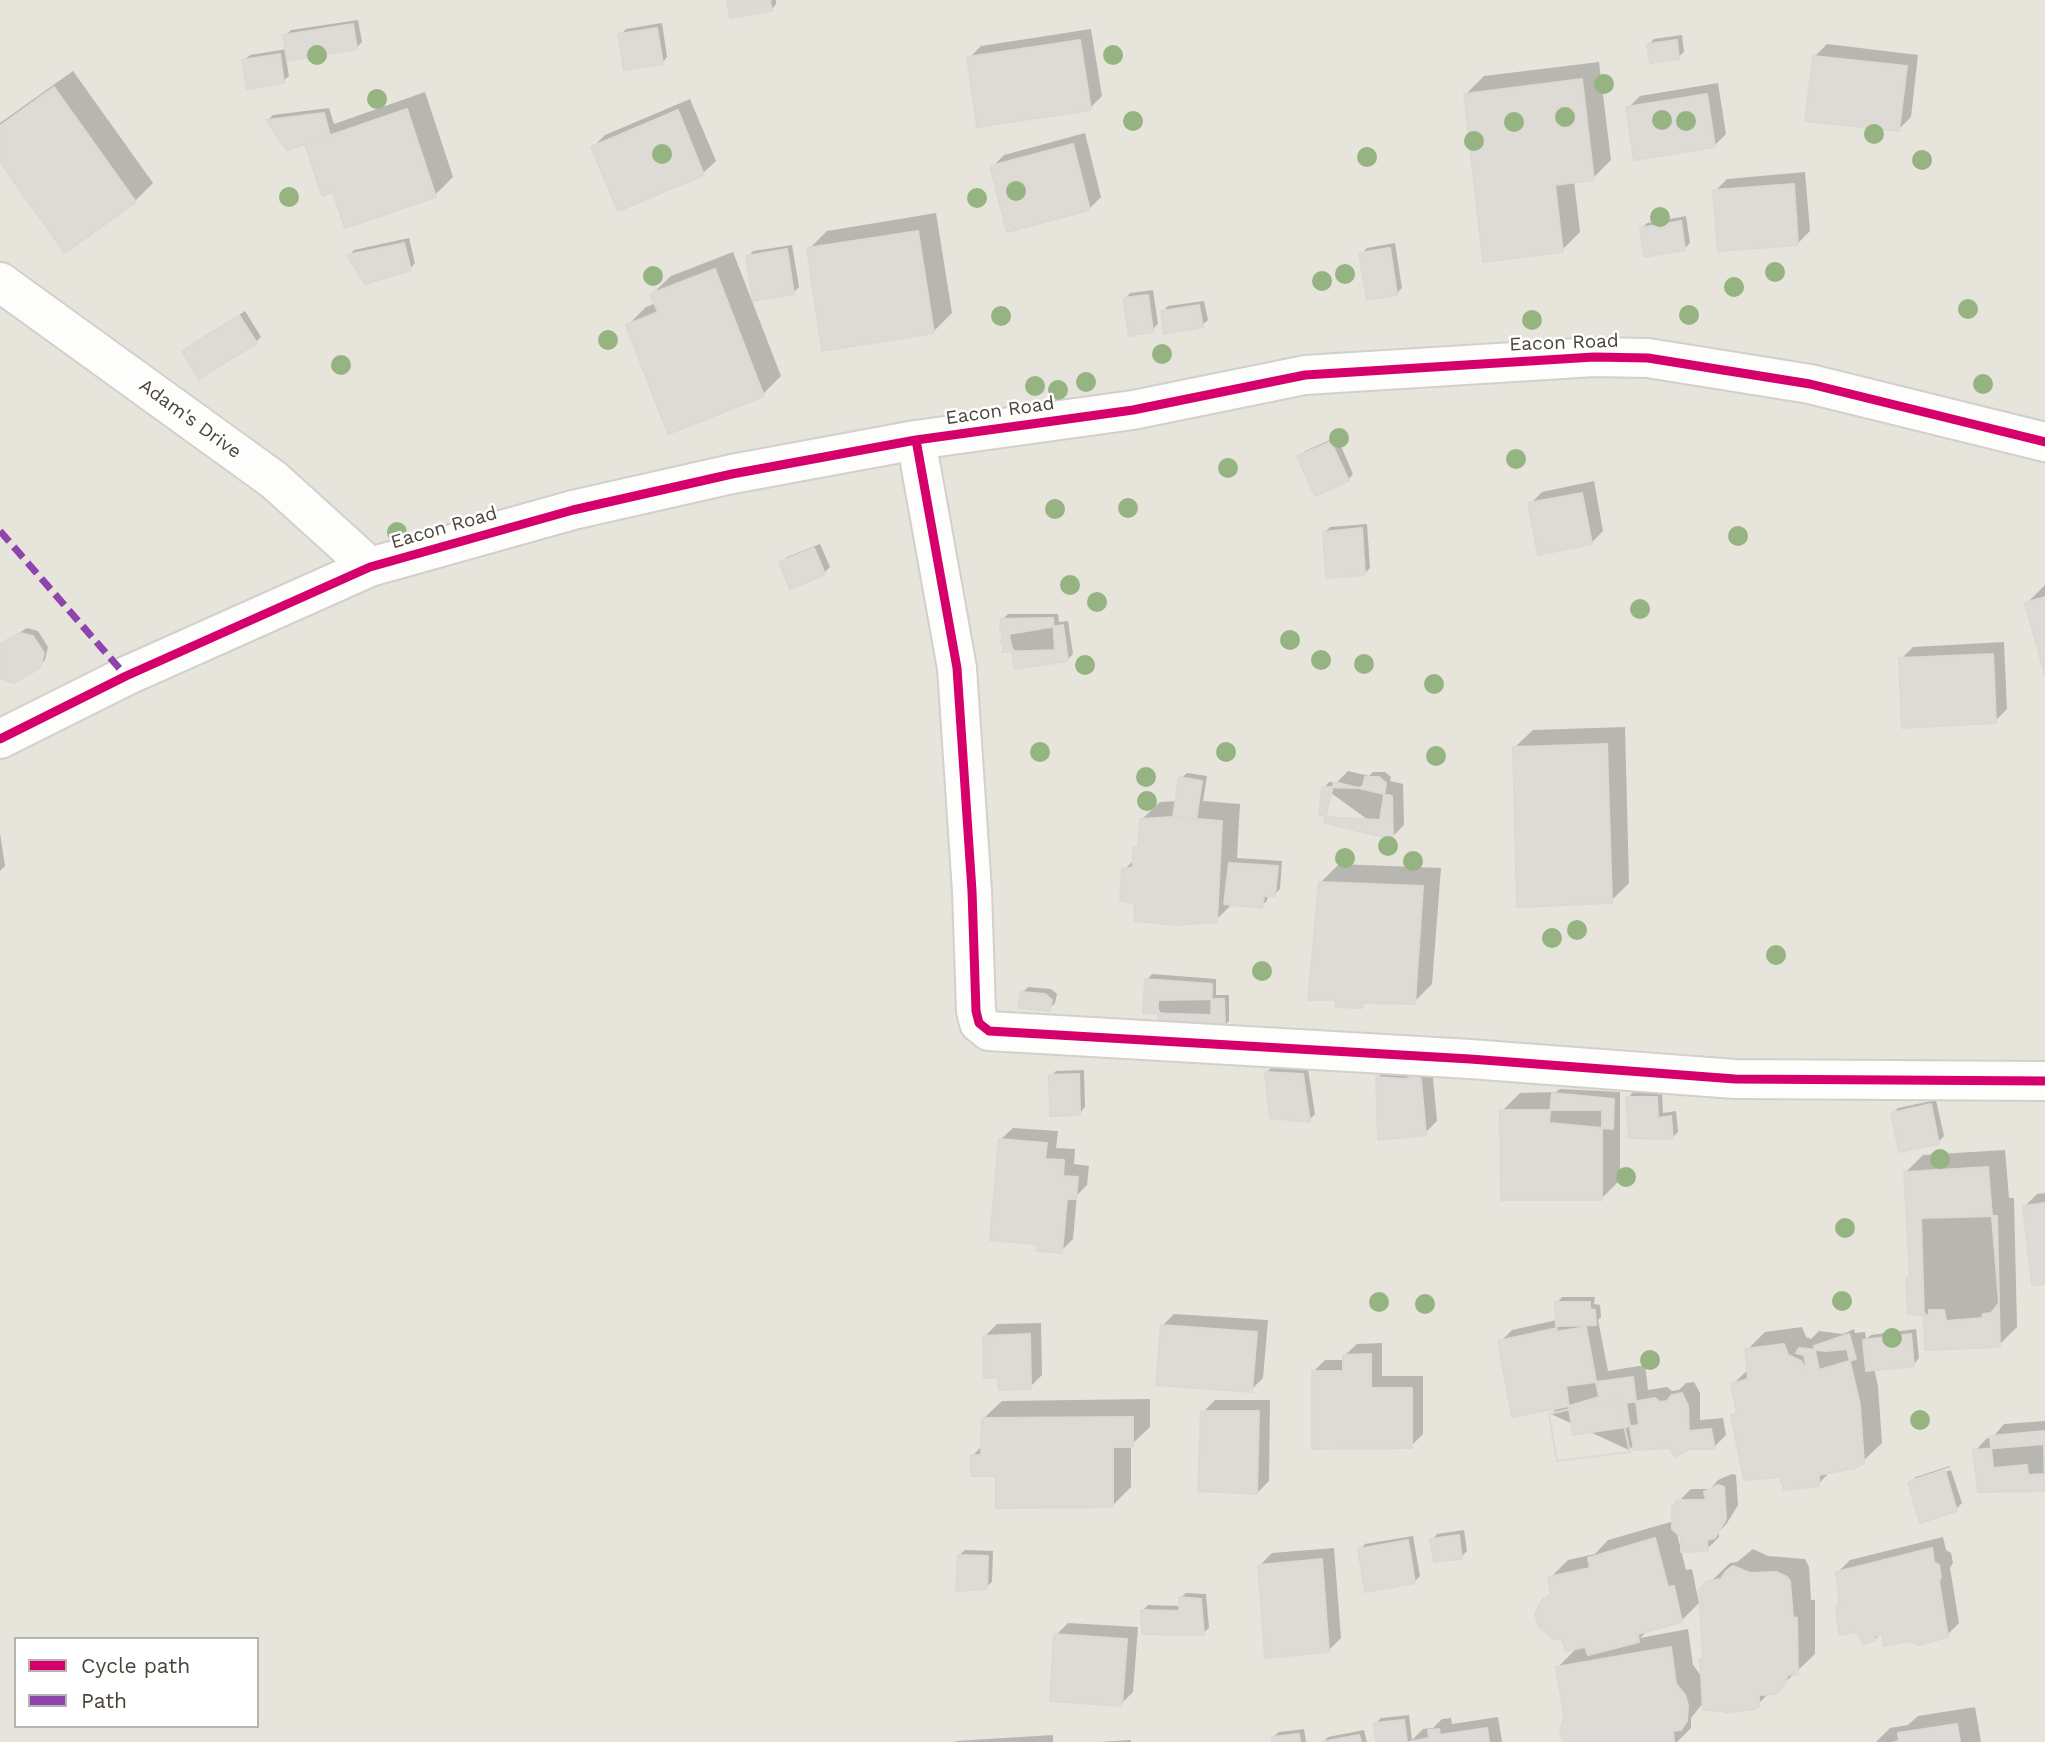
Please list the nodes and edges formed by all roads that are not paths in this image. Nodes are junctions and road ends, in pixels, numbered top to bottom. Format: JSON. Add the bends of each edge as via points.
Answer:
{"nodes":[{"id":1,"x":0,"y":282,"type":"edge"},
{"id":2,"x":916,"y":440,"type":"junction"},
{"id":3,"x":2045,"y":442,"type":"edge"},
{"id":4,"x":370,"y":566,"type":"junction"},
{"id":5,"x":0,"y":738,"type":"edge"},
{"id":6,"x":2045,"y":1082,"type":"edge"}],
"edges":[{"from":1,"to":4,"type":"street","name":"Adam's Drive","via":[[274,480]]},
{"from":2,"to":3,"type":"street","name":"Eacon Road","via":[[1133,410],[1305,375],[1594,357],[1648,358],[1810,384]]},
{"from":2,"to":4,"type":"street","name":"Eacon Road","via":[[573,510]]},
{"from":2,"to":6,"type":"street","via":[[957,668],[975,1011],[979,1023],[989,1031],[1735,1079]]},
{"from":4,"to":5,"type":"street","name":"Eacon Road"}]}
